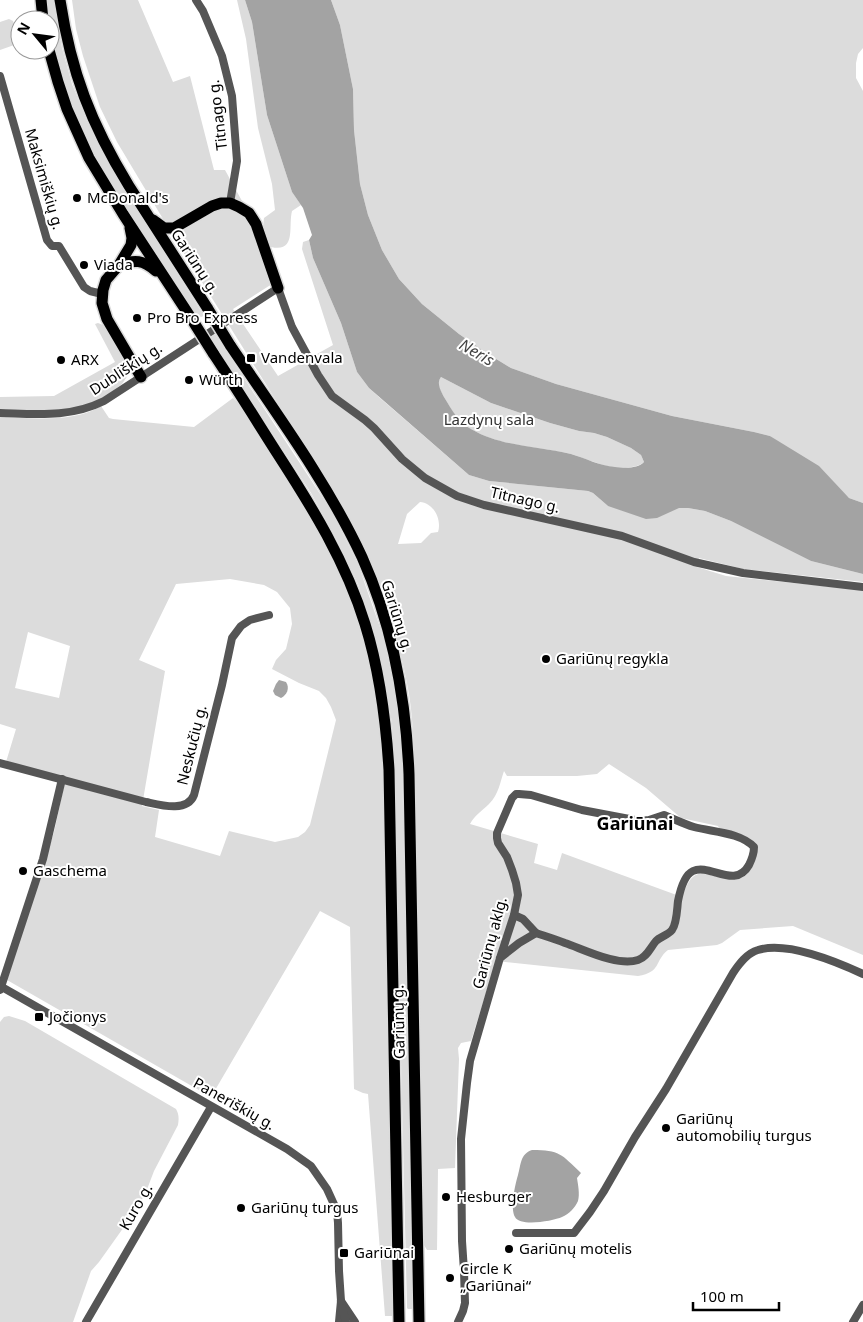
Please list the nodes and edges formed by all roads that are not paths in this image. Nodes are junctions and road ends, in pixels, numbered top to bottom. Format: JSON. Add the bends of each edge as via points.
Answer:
{"nodes":[{"id":1,"x":60,"y":0,"type":"edge"},
{"id":2,"x":196,"y":0,"type":"edge"},
{"id":3,"x":52,"y":60,"type":"edge"},
{"id":4,"x":0,"y":76,"type":"edge"},
{"id":5,"x":230,"y":203,"type":"junction"},
{"id":6,"x":146,"y":213,"type":"junction"},
{"id":7,"x":189,"y":220,"type":"junction"},
{"id":8,"x":130,"y":225,"type":"junction"},
{"id":9,"x":177,"y":260,"type":"junction"},
{"id":10,"x":119,"y":265,"type":"junction"},
{"id":11,"x":164,"y":278,"type":"junction"},
{"id":12,"x":278,"y":288,"type":"junction"},
{"id":13,"x":102,"y":294,"type":"junction"},
{"id":14,"x":141,"y":377,"type":"junction"},
{"id":15,"x":0,"y":413,"type":"edge"},
{"id":16,"x":863,"y":587,"type":"edge"},
{"id":17,"x":269,"y":615,"type":"dead end"},
{"id":18,"x":0,"y":763,"type":"edge"},
{"id":19,"x":62,"y":779,"type":"junction"},
{"id":20,"x":514,"y":916,"type":"junction"},
{"id":21,"x":536,"y":933,"type":"junction"},
{"id":22,"x":500,"y":958,"type":"junction"},
{"id":23,"x":863,"y":974,"type":"edge"},
{"id":24,"x":0,"y":988,"type":"edge"},
{"id":25,"x":210,"y":1106,"type":"junction"},
{"id":26,"x":516,"y":1233,"type":"dead end"},
{"id":27,"x":418,"y":1242,"type":"junction"},
{"id":28,"x":426,"y":1252,"type":"dead end"},
{"id":29,"x":341,"y":1302,"type":"junction"},
{"id":30,"x":863,"y":1305,"type":"edge"},
{"id":31,"x":397,"y":1319,"type":"edge"},
{"id":32,"x":86,"y":1322,"type":"edge"},
{"id":33,"x":339,"y":1322,"type":"edge"},
{"id":34,"x":346,"y":1322,"type":"edge"},
{"id":35,"x":354,"y":1322,"type":"edge"},
{"id":36,"x":419,"y":1322,"type":"edge"},
{"id":37,"x":458,"y":1322,"type":"edge"},
{"id":38,"x":853,"y":1322,"type":"edge"}],
"edges":[{"from":1,"to":6,"type":"highway","name":"Gariūnų g.","via":[[70,53],[85,101],[114,160]]},
{"from":2,"to":5,"type":"street","name":"Titnago g.","via":[[222,56],[232,96],[237,161]]},
{"from":3,"to":8,"type":"highway","name":"Gariūnų g.","via":[[77,134]]},
{"from":4,"to":13,"type":"street","name":"Maksimiškių g.","via":[[47,240],[52,246],[59,246],[84,287]]},
{"from":5,"to":7,"type":"highway","via":[[212,206]]},
{"from":5,"to":12,"type":"highway","via":[[249,213],[256,224]]},
{"from":6,"to":7,"type":"highway","via":[[164,228],[174,228]]},
{"from":6,"to":9,"type":"highway","name":"Gariūnų g."},
{"from":7,"to":9,"type":"highway","via":[[172,237]]},
{"from":8,"to":10,"type":"highway","via":[[131,245]]},
{"from":8,"to":11,"type":"highway","name":"Gariūnų g."},
{"from":9,"to":27,"type":"highway","name":"Gariūnų g.","bridge":true,"via":[[302,453],[350,534],[374,588],[396,659],[408,744]]},
{"from":10,"to":11,"type":"highway","via":[[134,260],[142,262]]},
{"from":10,"to":13,"type":"highway","via":[[106,280]]},
{"from":11,"to":31,"type":"highway","name":"Gariūnų g.","bridge":true,"via":[[296,481],[334,547],[365,623],[380,682],[389,770]]},
{"from":12,"to":14,"type":"street","name":"Dubliškių g."},
{"from":12,"to":16,"type":"street","name":"Titnago g.","via":[[292,327],[332,396],[366,420],[402,459],[446,491],[484,506],[622,536],[694,562],[727,570]]},
{"from":13,"to":14,"type":"highway","via":[[107,319]]},
{"from":14,"to":15,"type":"street","name":"Dubliškių g.","via":[[84,410],[50,414]]},
{"from":17,"to":19,"type":"street","name":"Neskučių g.","via":[[250,620],[232,638],[192,801],[183,806],[159,805]]},
{"from":18,"to":19,"type":"street","name":"Neskučių g."},
{"from":19,"to":24,"type":"street","via":[[43,859]]},
{"from":20,"to":21,"type":"street","via":[[523,919]]},
{"from":20,"to":21,"type":"street","name":"Gariūnų aklg.","via":[[518,895],[516,883],[497,833],[516,794],[640,821],[664,815],[693,827],[720,831],[754,847],[752,859],[742,874],[727,875],[699,869],[688,875],[680,892],[671,931],[638,960],[615,960]]},
{"from":20,"to":22,"type":"street","name":"Gariūnų aklg."},
{"from":21,"to":22,"type":"street"},
{"from":22,"to":37,"type":"street","name":"Gariūnų aklg.","via":[[470,1061],[467,1083],[461,1139],[465,1302]]},
{"from":23,"to":26,"type":"street","via":[[824,958],[784,949],[771,948],[749,954],[733,973],[604,1191],[574,1233]]},
{"from":24,"to":25,"type":"street","name":"Paneriškių g."},
{"from":25,"to":29,"type":"street","name":"Paneriškių g.","via":[[312,1166],[337,1211]]},
{"from":25,"to":32,"type":"street","name":"Kuro g."},
{"from":27,"to":28,"type":"highway"},
{"from":27,"to":36,"type":"highway","name":"Gariūnų g."},
{"from":29,"to":33,"type":"street","name":"Paneriškių g."},
{"from":29,"to":34,"type":"street"},
{"from":29,"to":35,"type":"street"},
{"from":30,"to":38,"type":"street"}]}
